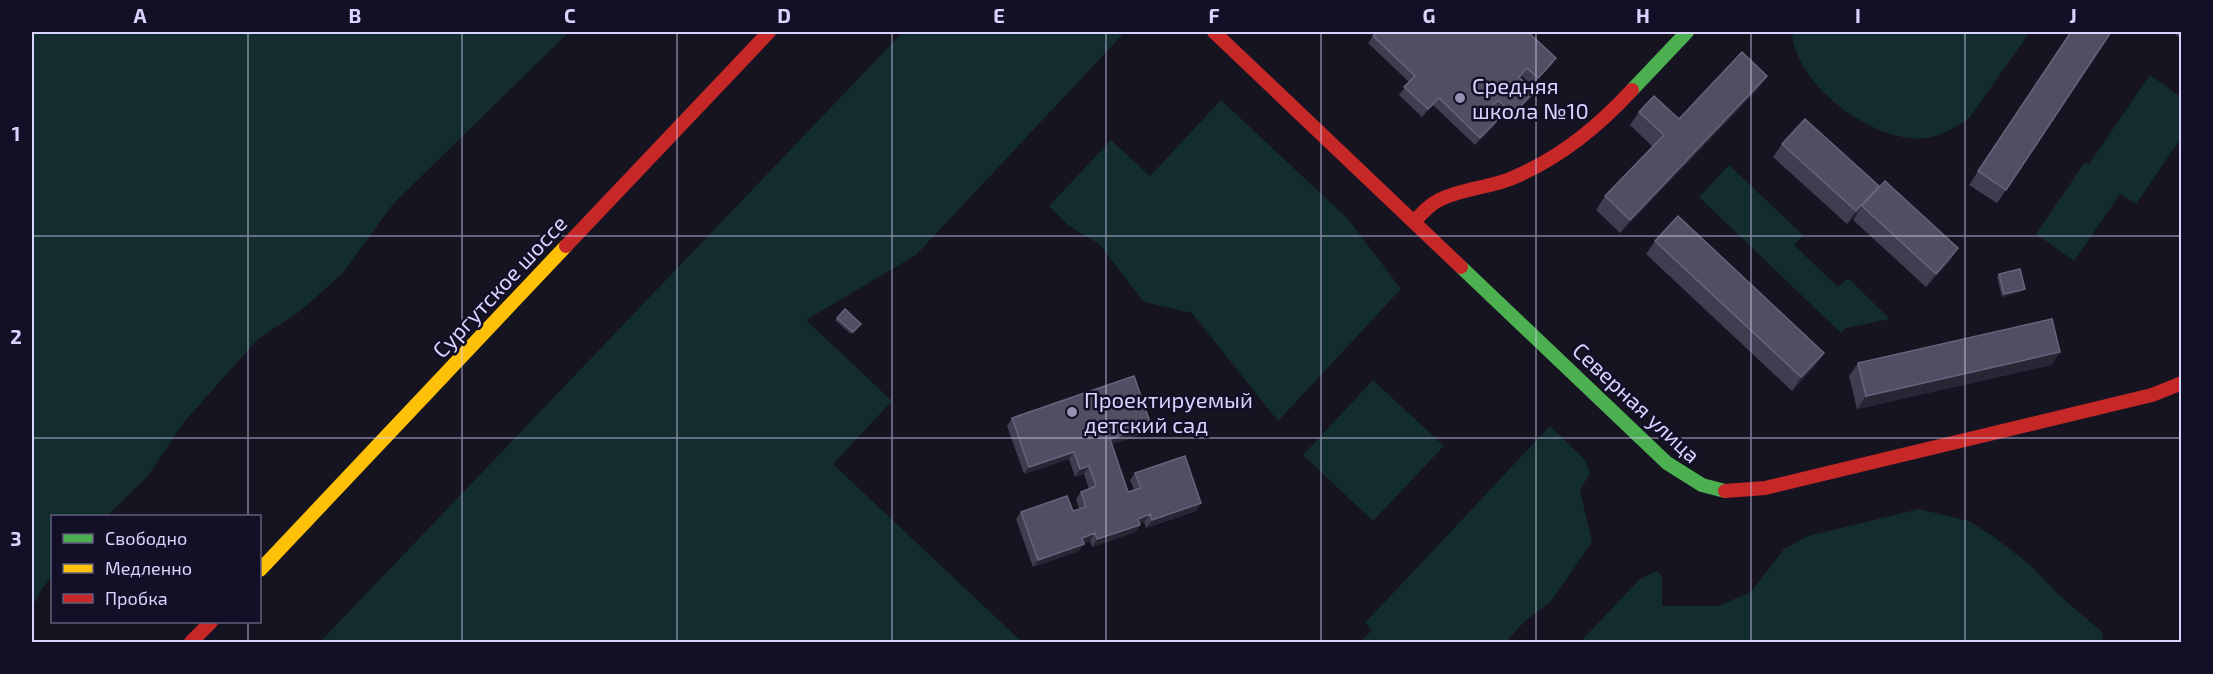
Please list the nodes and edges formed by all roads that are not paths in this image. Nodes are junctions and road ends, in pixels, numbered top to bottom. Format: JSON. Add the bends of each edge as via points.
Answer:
{"nodes":[{"id":1,"x":769,"y":32,"type":"edge"},
{"id":2,"x":1214,"y":32,"type":"edge"},
{"id":3,"x":1687,"y":32,"type":"edge"},
{"id":4,"x":1415,"y":221,"type":"junction"},
{"id":5,"x":2181,"y":383,"type":"edge"},
{"id":6,"x":261,"y":569,"type":"edge"},
{"id":7,"x":209,"y":623,"type":"edge"},
{"id":8,"x":191,"y":642,"type":"edge"}],
"edges":[{"from":1,"to":6,"type":"street","name":"Сургутское шоссе"},
{"from":2,"to":4,"type":"street","name":"Северная улица"},
{"from":3,"to":4,"type":"street","via":[[1622,101],[1575,143],[1509,179],[1438,200]]},
{"from":4,"to":5,"type":"street","name":"Северная улица","via":[[1667,463],[1702,486],[1721,491],[1766,488],[2119,404]]},
{"from":7,"to":8,"type":"street"}]}
